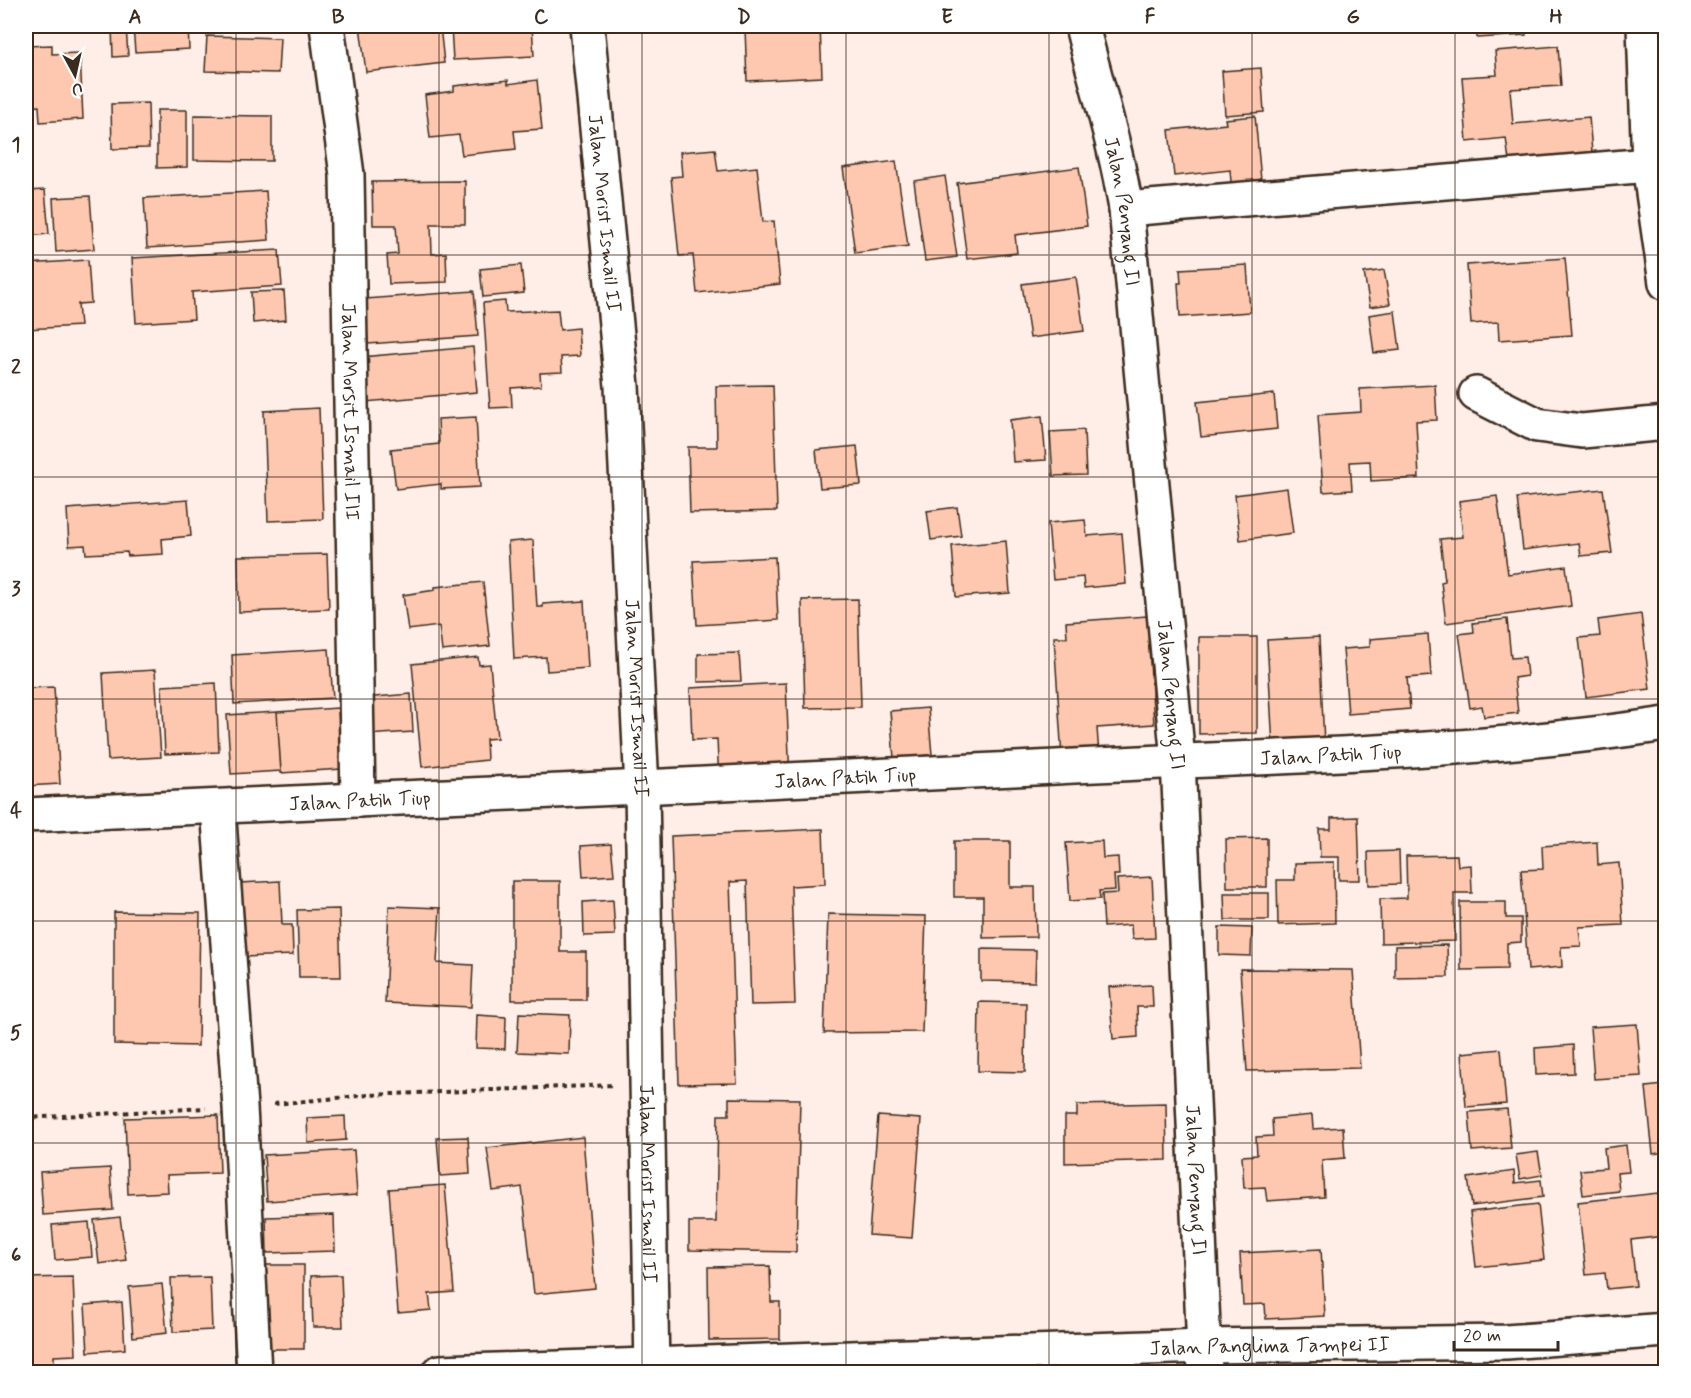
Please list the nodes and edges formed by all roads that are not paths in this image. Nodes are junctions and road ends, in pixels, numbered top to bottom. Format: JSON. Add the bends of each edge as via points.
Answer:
{"nodes":[{"id":1,"x":327,"y":26,"type":"edge"},
{"id":2,"x":586,"y":26,"type":"edge"},
{"id":3,"x":1082,"y":26,"type":"edge"},
{"id":4,"x":1644,"y":26,"type":"edge"},
{"id":5,"x":1649,"y":165,"type":"junction"},
{"id":6,"x":1126,"y":209,"type":"junction"},
{"id":7,"x":1665,"y":283,"type":"edge"},
{"id":8,"x":1476,"y":394,"type":"dead end"},
{"id":9,"x":1665,"y":423,"type":"edge"},
{"id":10,"x":1665,"y":723,"type":"edge"},
{"id":11,"x":1178,"y":760,"type":"junction"},
{"id":12,"x":642,"y":788,"type":"junction"},
{"id":13,"x":358,"y":800,"type":"junction"},
{"id":14,"x":218,"y":807,"type":"junction"},
{"id":15,"x":26,"y":815,"type":"edge"},
{"id":16,"x":1665,"y":1330,"type":"edge"},
{"id":17,"x":1204,"y":1359,"type":"edge"},
{"id":18,"x":652,"y":1370,"type":"edge"},
{"id":19,"x":255,"y":1372,"type":"edge"},
{"id":20,"x":440,"y":1372,"type":"edge"}],
"edges":[{"from":1,"to":13,"type":"street","name":"Jalan Morsit Ismail III","via":[[347,175]]},
{"from":2,"to":12,"type":"street","name":"Jalan Morist Ismail II","via":[[622,386]]},
{"from":3,"to":6,"type":"street","name":"Jalan Penyang II","via":[[1118,157]]},
{"from":4,"to":5,"type":"street"},
{"from":5,"to":6,"type":"street"},
{"from":5,"to":7,"type":"street"},
{"from":6,"to":11,"type":"street","name":"Jalan Penyang II"},
{"from":8,"to":9,"type":"street","via":[[1537,425],[1582,431]]},
{"from":10,"to":11,"type":"street","name":"Jalan Patih Tiup","via":[[1605,733],[1404,750]]},
{"from":11,"to":12,"type":"street","name":"Jalan Patih Tiup"},
{"from":11,"to":17,"type":"street","name":"Jalan Penyang II"},
{"from":12,"to":13,"type":"street","name":"Jalan Patih Tiup"},
{"from":12,"to":18,"type":"street","name":"Jalan Morist Ismail II"},
{"from":13,"to":14,"type":"street","name":"Jalan Patih Tiup"},
{"from":14,"to":15,"type":"street","name":"Jalan Patih Tiup"},
{"from":14,"to":19,"type":"street"},
{"from":16,"to":17,"type":"street","name":"Jalan Panglima Tampei II"},
{"from":17,"to":18,"type":"street","name":"Jalan Panglima Tampei II"},
{"from":18,"to":20,"type":"street","name":"Jalan Panglima Tampei II"}]}
